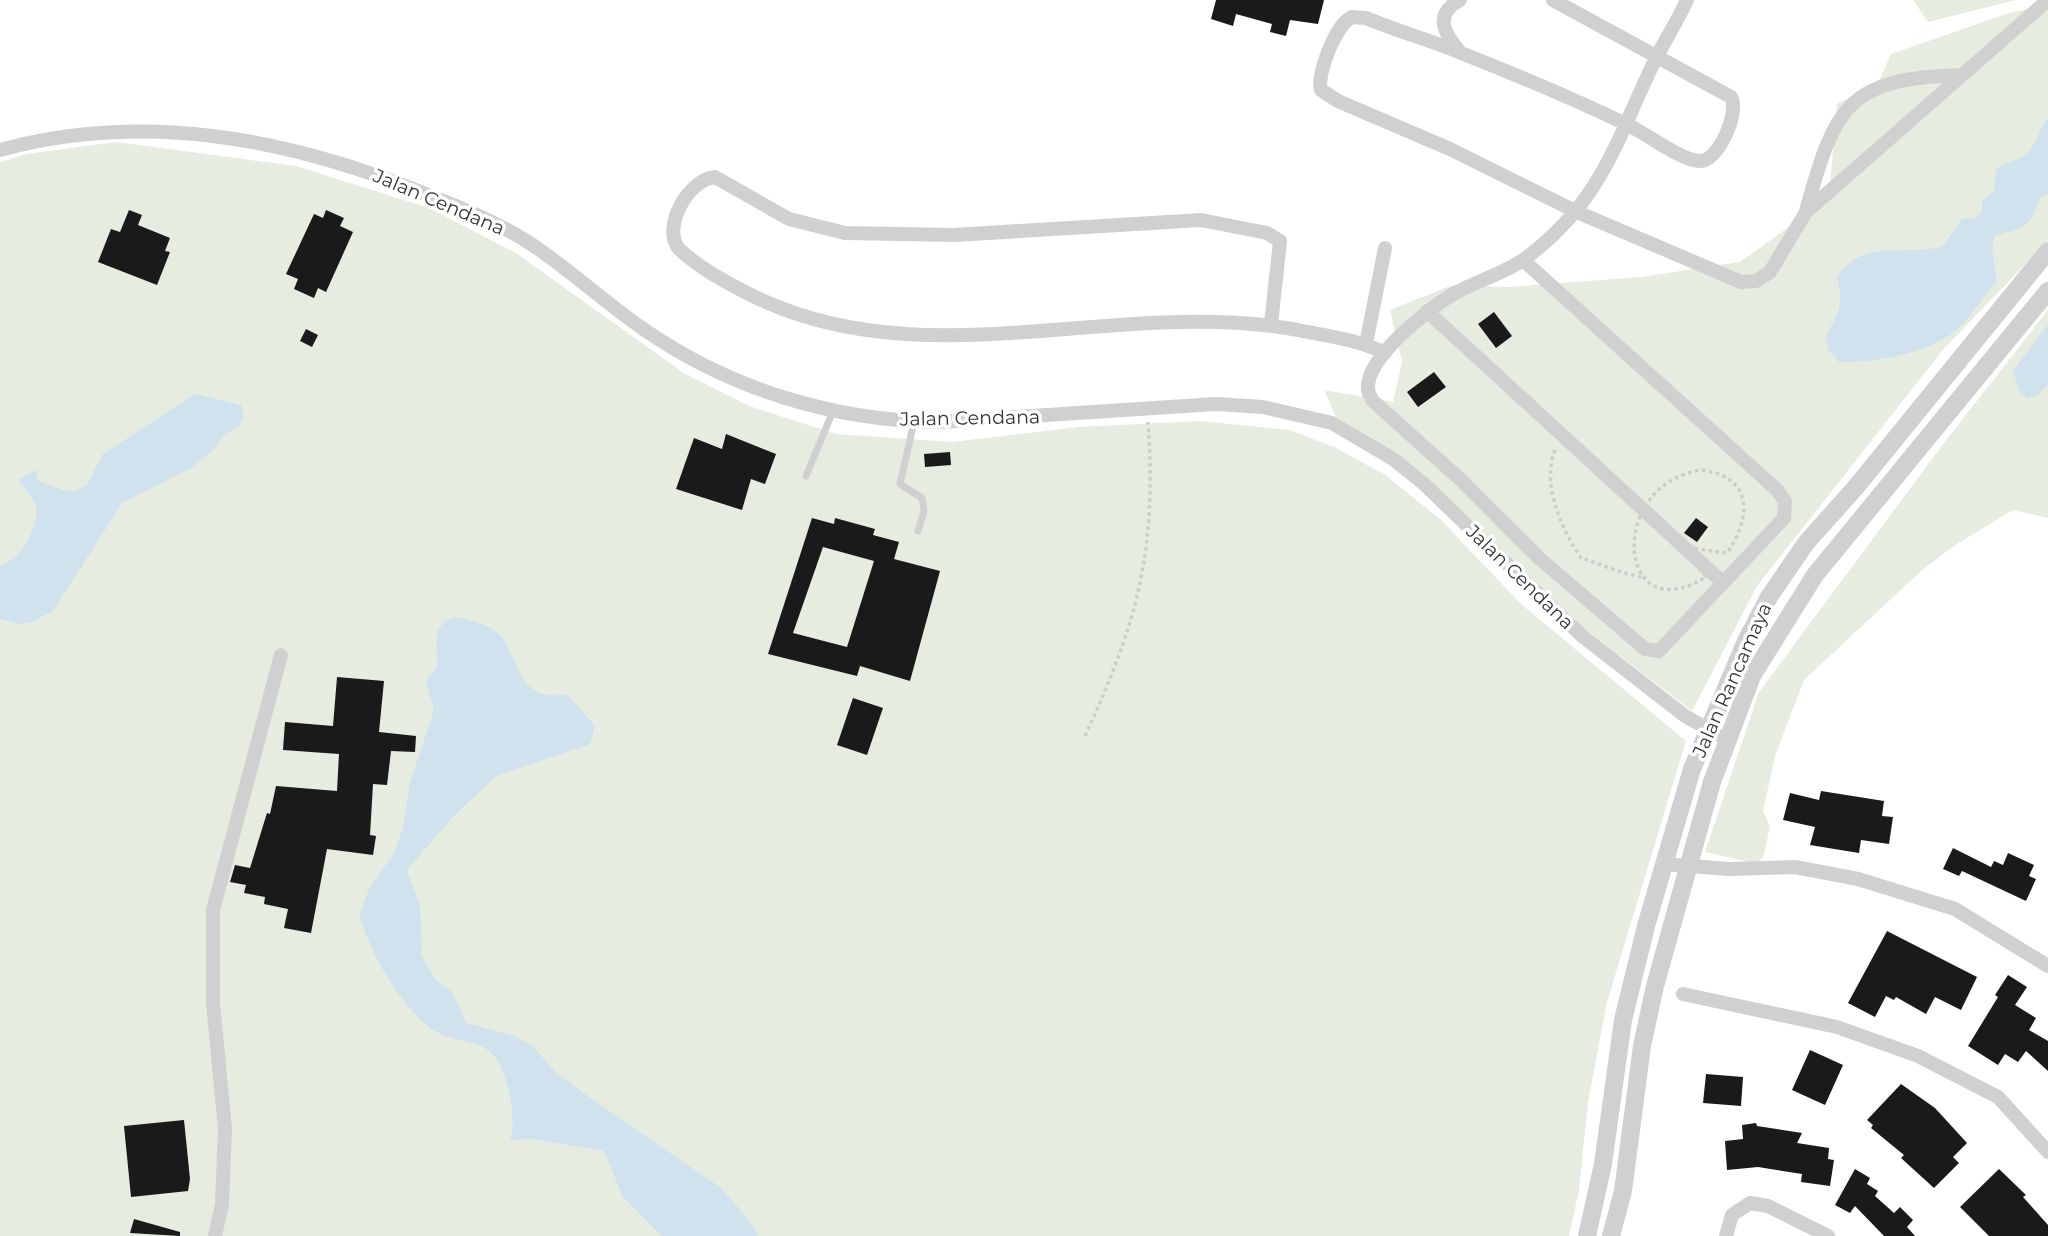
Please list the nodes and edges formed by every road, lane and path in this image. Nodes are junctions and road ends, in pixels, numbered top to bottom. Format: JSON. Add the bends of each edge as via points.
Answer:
{"nodes":[{"id":1,"x":1460,"y":0,"type":"edge"},
{"id":2,"x":1553,"y":0,"type":"edge"},
{"id":3,"x":1687,"y":0,"type":"edge"},
{"id":4,"x":2048,"y":0,"type":"edge"},
{"id":5,"x":1461,"y":53,"type":"junction"},
{"id":6,"x":1657,"y":57,"type":"junction"},
{"id":7,"x":1962,"y":75,"type":"junction"},
{"id":8,"x":1628,"y":125,"type":"junction"},
{"id":9,"x":1,"y":147,"type":"edge"},
{"id":10,"x":1577,"y":212,"type":"junction"},
{"id":11,"x":1806,"y":212,"type":"junction"},
{"id":12,"x":1385,"y":248,"type":"dead end"},
{"id":13,"x":2048,"y":251,"type":"edge"},
{"id":14,"x":1523,"y":260,"type":"junction"},
{"id":15,"x":2048,"y":291,"type":"edge"},
{"id":16,"x":1427,"y":311,"type":"junction"},
{"id":17,"x":1271,"y":324,"type":"junction"},
{"id":18,"x":1366,"y":344,"type":"junction"},
{"id":19,"x":1385,"y":353,"type":"junction"},
{"id":20,"x":1147,"y":410,"type":"junction"},
{"id":21,"x":833,"y":411,"type":"junction"},
{"id":22,"x":914,"y":422,"type":"junction"},
{"id":23,"x":1561,"y":435,"type":"junction"},
{"id":24,"x":806,"y":476,"type":"dead end"},
{"id":25,"x":918,"y":531,"type":"dead end"},
{"id":26,"x":1644,"y":577,"type":"dead end"},
{"id":27,"x":1722,"y":582,"type":"junction"},
{"id":28,"x":281,"y":655,"type":"dead end"},
{"id":29,"x":1707,"y":729,"type":"junction"},
{"id":30,"x":1085,"y":736,"type":"dead end"},
{"id":31,"x":1726,"y":739,"type":"junction"},
{"id":32,"x":1663,"y":864,"type":"junction"},
{"id":33,"x":1687,"y":867,"type":"junction"},
{"id":34,"x":2048,"y":965,"type":"edge"},
{"id":35,"x":1683,"y":994,"type":"dead end"},
{"id":36,"x":2048,"y":1152,"type":"edge"},
{"id":37,"x":215,"y":1236,"type":"edge"},
{"id":38,"x":1587,"y":1236,"type":"edge"},
{"id":39,"x":1611,"y":1236,"type":"edge"},
{"id":40,"x":1726,"y":1236,"type":"edge"},
{"id":41,"x":1828,"y":1236,"type":"edge"}],
"edges":[{"from":1,"to":5,"type":"street","via":[[1449,7],[1442,22]]},
{"from":2,"to":6,"type":"street"},
{"from":3,"to":6,"type":"street"},
{"from":4,"to":7,"type":"street"},
{"from":5,"to":8,"type":"street"},
{"from":5,"to":10,"type":"street","via":[[1366,18],[1352,18],[1341,26],[1319,82],[1321,90],[1338,101],[1450,149]]},
{"from":6,"to":8,"type":"street"},
{"from":6,"to":8,"type":"street","via":[[1727,93],[1735,103],[1733,118],[1713,156],[1699,161]]},
{"from":7,"to":11,"type":"street"},
{"from":7,"to":11,"type":"street","via":[[1897,80],[1855,100],[1825,148]]},
{"from":8,"to":10,"type":"street"},
{"from":9,"to":21,"type":"street","name":"Jalan Cendana","via":[[109,130],[165,131],[273,145],[356,169],[502,227],[559,263],[643,329],[720,372]]},
{"from":10,"to":11,"type":"street","via":[[1741,282],[1756,281],[1770,272]]},
{"from":10,"to":14,"type":"street"},
{"from":12,"to":18,"type":"street"},
{"from":13,"to":29,"type":"street","name":"Jalan Rancamaya","via":[[1789,566],[1746,641]]},
{"from":14,"to":16,"type":"street"},
{"from":14,"to":27,"type":"street","via":[[1785,501],[1784,518]]},
{"from":15,"to":31,"type":"street","name":"Jalan Rancamaya","via":[[1815,575],[1760,660]]},
{"from":16,"to":19,"type":"street"},
{"from":16,"to":23,"type":"street"},
{"from":17,"to":17,"type":"street","via":[[1187,321],[929,337],[864,332],[796,314],[732,285],[679,249],[672,228],[694,186],[715,177],[789,219],[845,233],[954,235],[1210,221],[1272,234],[1280,241]]},
{"from":17,"to":18,"type":"street"},
{"from":18,"to":19,"type":"street"},
{"from":19,"to":27,"type":"street","via":[[1368,377],[1371,399],[1538,558],[1645,649],[1654,653],[1664,648]]},
{"from":20,"to":22,"type":"street","name":"Jalan Cendana"},
{"from":20,"to":29,"type":"street","name":"Jalan Cendana","via":[[1216,404],[1263,407],[1332,423],[1357,436],[1423,483],[1582,636],[1640,684]]},
{"from":20,"to":30,"type":"path","via":[[1152,498],[1145,569],[1116,663]]},
{"from":21,"to":22,"type":"street","name":"Jalan Cendana"},
{"from":21,"to":24,"type":"lane"},
{"from":22,"to":25,"type":"lane","via":[[900,485],[922,498],[924,511]]},
{"from":23,"to":26,"type":"path","via":[[1548,475],[1565,536],[1581,558]]},
{"from":23,"to":27,"type":"street"},
{"from":28,"to":37,"type":"street","via":[[213,910],[213,1003],[225,1129],[222,1204]]},
{"from":29,"to":31,"type":"street","name":"Jalan Cendana"},
{"from":29,"to":32,"type":"street","name":"Jalan Rancamaya"},
{"from":31,"to":33,"type":"street","name":"Jalan Rancamaya"},
{"from":32,"to":33,"type":"street"},
{"from":32,"to":38,"type":"street","name":"Jalan Rancamaya","via":[[1625,1011],[1603,1164]]},
{"from":33,"to":34,"type":"street","via":[[1795,867],[1858,879],[1955,909]]},
{"from":33,"to":39,"type":"street","name":"Jalan Rancamaya","via":[[1650,1007],[1623,1191]]},
{"from":35,"to":36,"type":"street","via":[[1837,1027],[1918,1056],[1998,1097]]},
{"from":40,"to":41,"type":"street","via":[[1732,1215],[1750,1203],[1768,1206]]}]}
